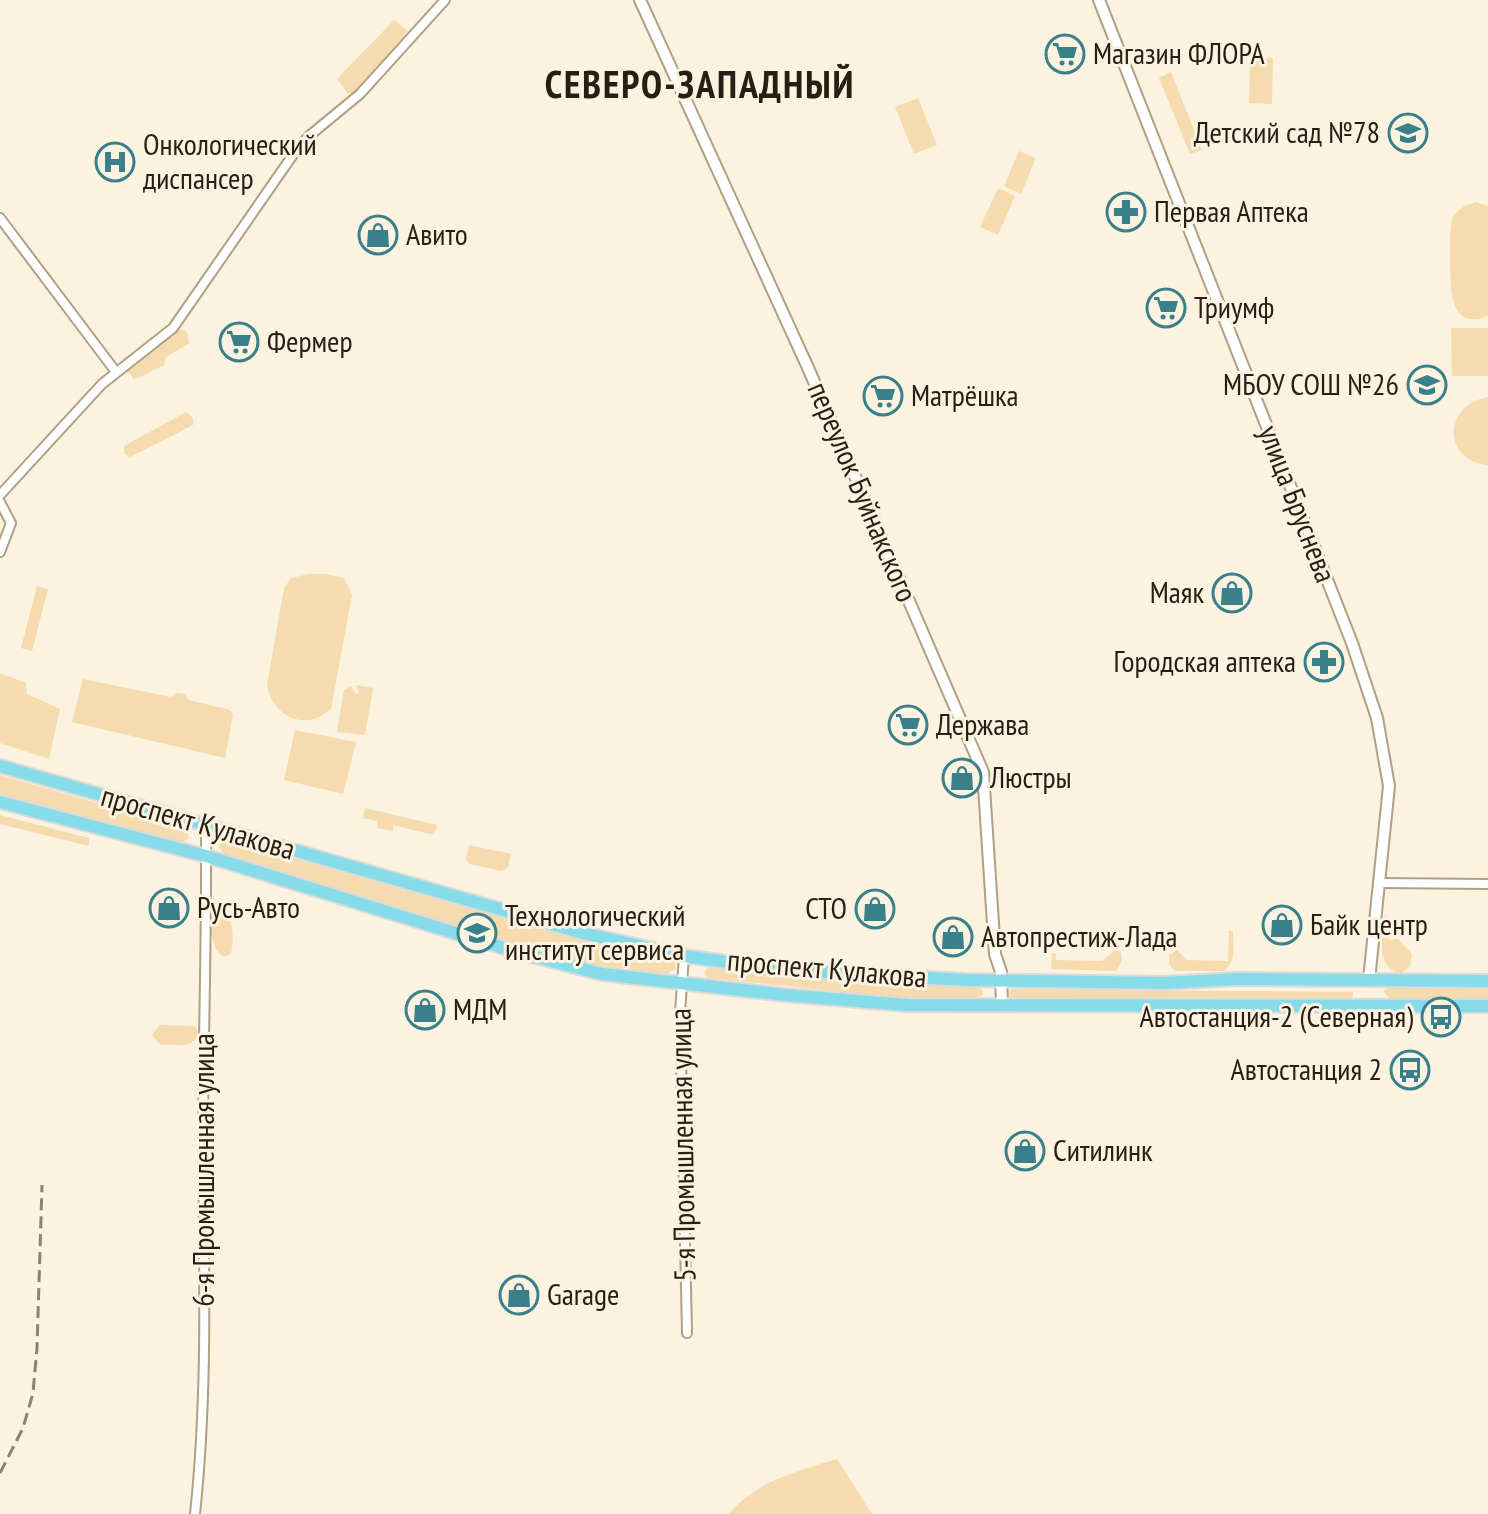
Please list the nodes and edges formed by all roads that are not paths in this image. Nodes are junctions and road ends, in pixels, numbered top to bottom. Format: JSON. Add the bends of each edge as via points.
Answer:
{"nodes":[{"id":1,"x":445,"y":0,"type":"edge"},
{"id":2,"x":640,"y":0,"type":"edge"},
{"id":3,"x":1099,"y":0,"type":"edge"},
{"id":4,"x":0,"y":218,"type":"edge"},
{"id":5,"x":116,"y":372,"type":"junction"},
{"id":6,"x":0,"y":495,"type":"edge"},
{"id":7,"x":0,"y":502,"type":"edge"},
{"id":8,"x":0,"y":552,"type":"edge"},
{"id":9,"x":0,"y":766,"type":"edge"},
{"id":10,"x":0,"y":802,"type":"edge"},
{"id":11,"x":206,"y":826,"type":"junction"},
{"id":12,"x":206,"y":856,"type":"junction"},
{"id":13,"x":1380,"y":883,"type":"junction"},
{"id":14,"x":1488,"y":884,"type":"edge"},
{"id":15,"x":684,"y":956,"type":"junction"},
{"id":16,"x":1369,"y":980,"type":"junction"},
{"id":17,"x":1488,"y":981,"type":"edge"},
{"id":18,"x":1002,"y":982,"type":"junction"},
{"id":19,"x":681,"y":983,"type":"junction"},
{"id":20,"x":1002,"y":1005,"type":"junction"},
{"id":21,"x":1368,"y":1005,"type":"junction"},
{"id":22,"x":1488,"y":1006,"type":"edge"},
{"id":23,"x":687,"y":1333,"type":"dead end"},
{"id":24,"x":195,"y":1514,"type":"edge"}],
"edges":[{"from":1,"to":5,"type":"street","via":[[360,94],[297,149],[173,328]]},
{"from":2,"to":18,"type":"street","name":"переулок Буйнакского","via":[[809,370],[983,772],[995,954]]},
{"from":3,"to":13,"type":"street","name":"улица Бруснева","via":[[1376,714],[1389,786]]},
{"from":4,"to":5,"type":"street"},
{"from":5,"to":6,"type":"street"},
{"from":7,"to":8,"type":"street","via":[[11,523]]},
{"from":9,"to":11,"type":"main road","name":"проспект Кулакова"},
{"from":10,"to":12,"type":"main road","name":"проспект Кулакова"},
{"from":11,"to":12,"type":"street","name":"6-я Промышленная улица"},
{"from":11,"to":15,"type":"main road","name":"проспект Кулакова","via":[[583,933]]},
{"from":12,"to":19,"type":"main road","name":"проспект Кулакова","via":[[520,953],[602,974]]},
{"from":12,"to":24,"type":"street","name":"6-я Промышленная улица","via":[[204,1335]]},
{"from":13,"to":14,"type":"street"},
{"from":13,"to":16,"type":"street","name":"улица Бруснева"},
{"from":15,"to":18,"type":"main road","name":"проспект Кулакова","via":[[809,972]]},
{"from":15,"to":19,"type":"street","name":"5-я Промышленная улица"},
{"from":16,"to":17,"type":"main road","name":"проспект Кулакова"},
{"from":16,"to":18,"type":"main road","name":"проспект Кулакова"},
{"from":16,"to":21,"type":"main road"},
{"from":18,"to":20,"type":"street","name":"переулок Буйнакского"},
{"from":19,"to":20,"type":"main road","name":"проспект Кулакова","via":[[869,1003]]},
{"from":19,"to":23,"type":"street","name":"5-я Промышленная улица"},
{"from":20,"to":21,"type":"main road","name":"проспект Кулакова"},
{"from":21,"to":22,"type":"main road","name":"проспект Кулакова"}]}
